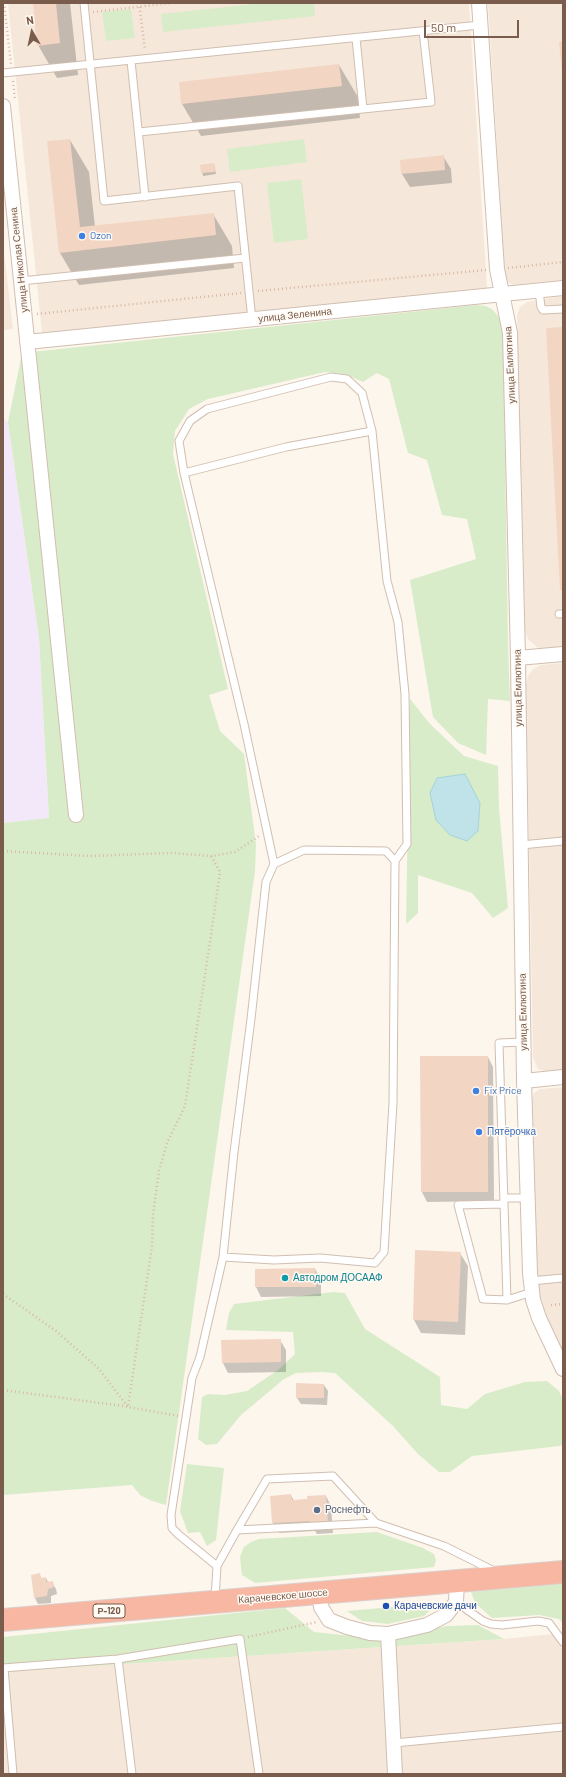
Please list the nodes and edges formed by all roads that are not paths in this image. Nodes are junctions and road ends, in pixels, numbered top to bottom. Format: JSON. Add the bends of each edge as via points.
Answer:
{"nodes":[{"id":1,"x":84,"y":3,"type":"edge"},
{"id":2,"x":479,"y":3,"type":"edge"},
{"id":3,"x":480,"y":25,"type":"junction"},
{"id":4,"x":423,"y":31,"type":"junction"},
{"id":5,"x":356,"y":38,"type":"junction"},
{"id":6,"x":131,"y":61,"type":"junction"},
{"id":7,"x":90,"y":65,"type":"junction"},
{"id":8,"x":3,"y":73,"type":"edge"},
{"id":9,"x":3,"y":106,"type":"edge"},
{"id":10,"x":363,"y":109,"type":"junction"},
{"id":11,"x":139,"y":132,"type":"junction"},
{"id":12,"x":145,"y":197,"type":"junction"},
{"id":13,"x":245,"y":258,"type":"junction"},
{"id":14,"x":21,"y":282,"type":"junction"},
{"id":15,"x":563,"y":288,"type":"edge"},
{"id":16,"x":539,"y":290,"type":"junction"},
{"id":17,"x":502,"y":294,"type":"junction"},
{"id":18,"x":563,"y":309,"type":"edge"},
{"id":19,"x":252,"y":320,"type":"junction"},
{"id":20,"x":27,"y":342,"type":"junction"},
{"id":21,"x":372,"y":431,"type":"junction"},
{"id":22,"x":184,"y":473,"type":"junction"},
{"id":23,"x":563,"y":654,"type":"edge"},
{"id":24,"x":518,"y":658,"type":"junction"},
{"id":25,"x":76,"y":815,"type":"dead end"},
{"id":26,"x":563,"y":841,"type":"edge"},
{"id":27,"x":521,"y":845,"type":"junction"},
{"id":28,"x":396,"y":861,"type":"junction"},
{"id":29,"x":274,"y":864,"type":"junction"},
{"id":30,"x":523,"y":1042,"type":"junction"},
{"id":31,"x":563,"y":1077,"type":"edge"},
{"id":32,"x":524,"y":1081,"type":"junction"},
{"id":33,"x":527,"y":1198,"type":"junction"},
{"id":34,"x":504,"y":1201,"type":"junction"},
{"id":35,"x":223,"y":1257,"type":"junction"},
{"id":36,"x":563,"y":1278,"type":"edge"},
{"id":37,"x":531,"y":1286,"type":"junction"},
{"id":38,"x":507,"y":1300,"type":"junction"},
{"id":39,"x":563,"y":1369,"type":"edge"},
{"id":40,"x":376,"y":1523,"type":"junction"},
{"id":41,"x":236,"y":1530,"type":"junction"},
{"id":42,"x":217,"y":1566,"type":"junction"},
{"id":43,"x":563,"y":1572,"type":"edge"},
{"id":44,"x":507,"y":1577,"type":"junction"},
{"id":45,"x":456,"y":1591,"type":"junction"},
{"id":46,"x":319,"y":1593,"type":"junction"},
{"id":47,"x":215,"y":1602,"type":"junction"},
{"id":48,"x":3,"y":1620,"type":"edge"},
{"id":49,"x":388,"y":1634,"type":"junction"},
{"id":50,"x":563,"y":1642,"type":"edge"},
{"id":51,"x":118,"y":1659,"type":"junction"},
{"id":52,"x":3,"y":1668,"type":"edge"},
{"id":53,"x":563,"y":1726,"type":"edge"},
{"id":54,"x":394,"y":1743,"type":"junction"},
{"id":55,"x":13,"y":1774,"type":"edge"},
{"id":56,"x":132,"y":1774,"type":"edge"},
{"id":57,"x":259,"y":1774,"type":"edge"},
{"id":58,"x":396,"y":1774,"type":"edge"}],
"edges":[{"from":1,"to":7,"type":"lane"},
{"from":2,"to":3,"type":"street","name":"улица Емлютина"},
{"from":3,"to":4,"type":"lane"},
{"from":3,"to":17,"type":"street","name":"улица Емлютина","via":[[497,269]]},
{"from":4,"to":5,"type":"lane"},
{"from":4,"to":10,"type":"lane","via":[[431,102]]},
{"from":5,"to":6,"type":"lane"},
{"from":5,"to":10,"type":"lane"},
{"from":6,"to":7,"type":"lane"},
{"from":6,"to":11,"type":"lane"},
{"from":7,"to":8,"type":"lane"},
{"from":7,"to":12,"type":"lane","via":[[104,201]]},
{"from":9,"to":14,"type":"street","name":"улица Николая Сенина"},
{"from":10,"to":11,"type":"lane"},
{"from":11,"to":12,"type":"lane"},
{"from":12,"to":13,"type":"lane","via":[[238,186]]},
{"from":13,"to":14,"type":"lane"},
{"from":13,"to":19,"type":"lane"},
{"from":14,"to":20,"type":"street","name":"улица Николая Сенина"},
{"from":15,"to":16,"type":"street","name":"улица Зеленина"},
{"from":16,"to":17,"type":"street","name":"улица Зеленина"},
{"from":16,"to":18,"type":"lane","via":[[543,310]]},
{"from":17,"to":19,"type":"street","name":"улица Зеленина"},
{"from":17,"to":24,"type":"street","name":"улица Емлютина","via":[[510,333]]},
{"from":19,"to":20,"type":"street","name":"улица Зеленина"},
{"from":20,"to":25,"type":"street","name":"улица Николая Сенина"},
{"from":21,"to":22,"type":"lane","via":[[286,447]]},
{"from":21,"to":22,"type":"lane","via":[[362,393],[347,379],[331,377],[207,409],[190,421],[179,441]]},
{"from":21,"to":28,"type":"lane","via":[[387,581],[398,622],[405,694],[407,844]]},
{"from":22,"to":29,"type":"lane","via":[[244,724]]},
{"from":23,"to":24,"type":"street"},
{"from":24,"to":27,"type":"street","name":"улица Емлютина"},
{"from":26,"to":27,"type":"lane"},
{"from":27,"to":30,"type":"street","name":"улица Емлютина"},
{"from":28,"to":29,"type":"lane","via":[[386,852],[304,850]]},
{"from":28,"to":35,"type":"lane","via":[[393,1102],[384,1252],[375,1262],[320,1258],[274,1260]]},
{"from":29,"to":35,"type":"lane","via":[[266,882]]},
{"from":30,"to":32,"type":"street","name":"улица Емлютина"},
{"from":30,"to":34,"type":"lane","via":[[499,1042]]},
{"from":31,"to":32,"type":"street"},
{"from":32,"to":33,"type":"street","name":"улица Емлютина"},
{"from":33,"to":34,"type":"lane"},
{"from":33,"to":37,"type":"street","name":"улица Емлютина"},
{"from":34,"to":38,"type":"lane"},
{"from":34,"to":38,"type":"lane","via":[[458,1205],[483,1299]]},
{"from":35,"to":42,"type":"lane","via":[[200,1357],[192,1378],[171,1515],[172,1528],[178,1535]]},
{"from":36,"to":37,"type":"lane"},
{"from":37,"to":38,"type":"lane"},
{"from":37,"to":39,"type":"street","name":"улица Емлютина","via":[[539,1318]]},
{"from":40,"to":41,"type":"lane"},
{"from":40,"to":41,"type":"lane","via":[[333,1476],[267,1479]]},
{"from":40,"to":44,"type":"lane","via":[[444,1546]]},
{"from":41,"to":42,"type":"lane"},
{"from":42,"to":47,"type":"lane"},
{"from":43,"to":44,"type":"highway","name":"Карачевское шоссе","number":"Р-120"},
{"from":44,"to":45,"type":"highway","name":"Карачевское шоссе","number":"Р-120"},
{"from":45,"to":46,"type":"highway","name":"Карачевское шоссе","number":"Р-120"},
{"from":45,"to":49,"type":"street","via":[[446,1614],[427,1625]]},
{"from":45,"to":50,"type":"lane","via":[[483,1621],[502,1625],[538,1621],[548,1623]]},
{"from":46,"to":47,"type":"highway","name":"Карачевское шоссе","number":"Р-120"},
{"from":46,"to":49,"type":"street","via":[[321,1607],[329,1620],[370,1633]]},
{"from":47,"to":48,"type":"highway","name":"Карачевское шоссе","number":"Р-120"},
{"from":49,"to":54,"type":"street"},
{"from":51,"to":52,"type":"lane"},
{"from":51,"to":56,"type":"lane"},
{"from":51,"to":57,"type":"lane","via":[[240,1639]]},
{"from":52,"to":55,"type":"lane"},
{"from":53,"to":54,"type":"lane"},
{"from":54,"to":58,"type":"street"}]}
